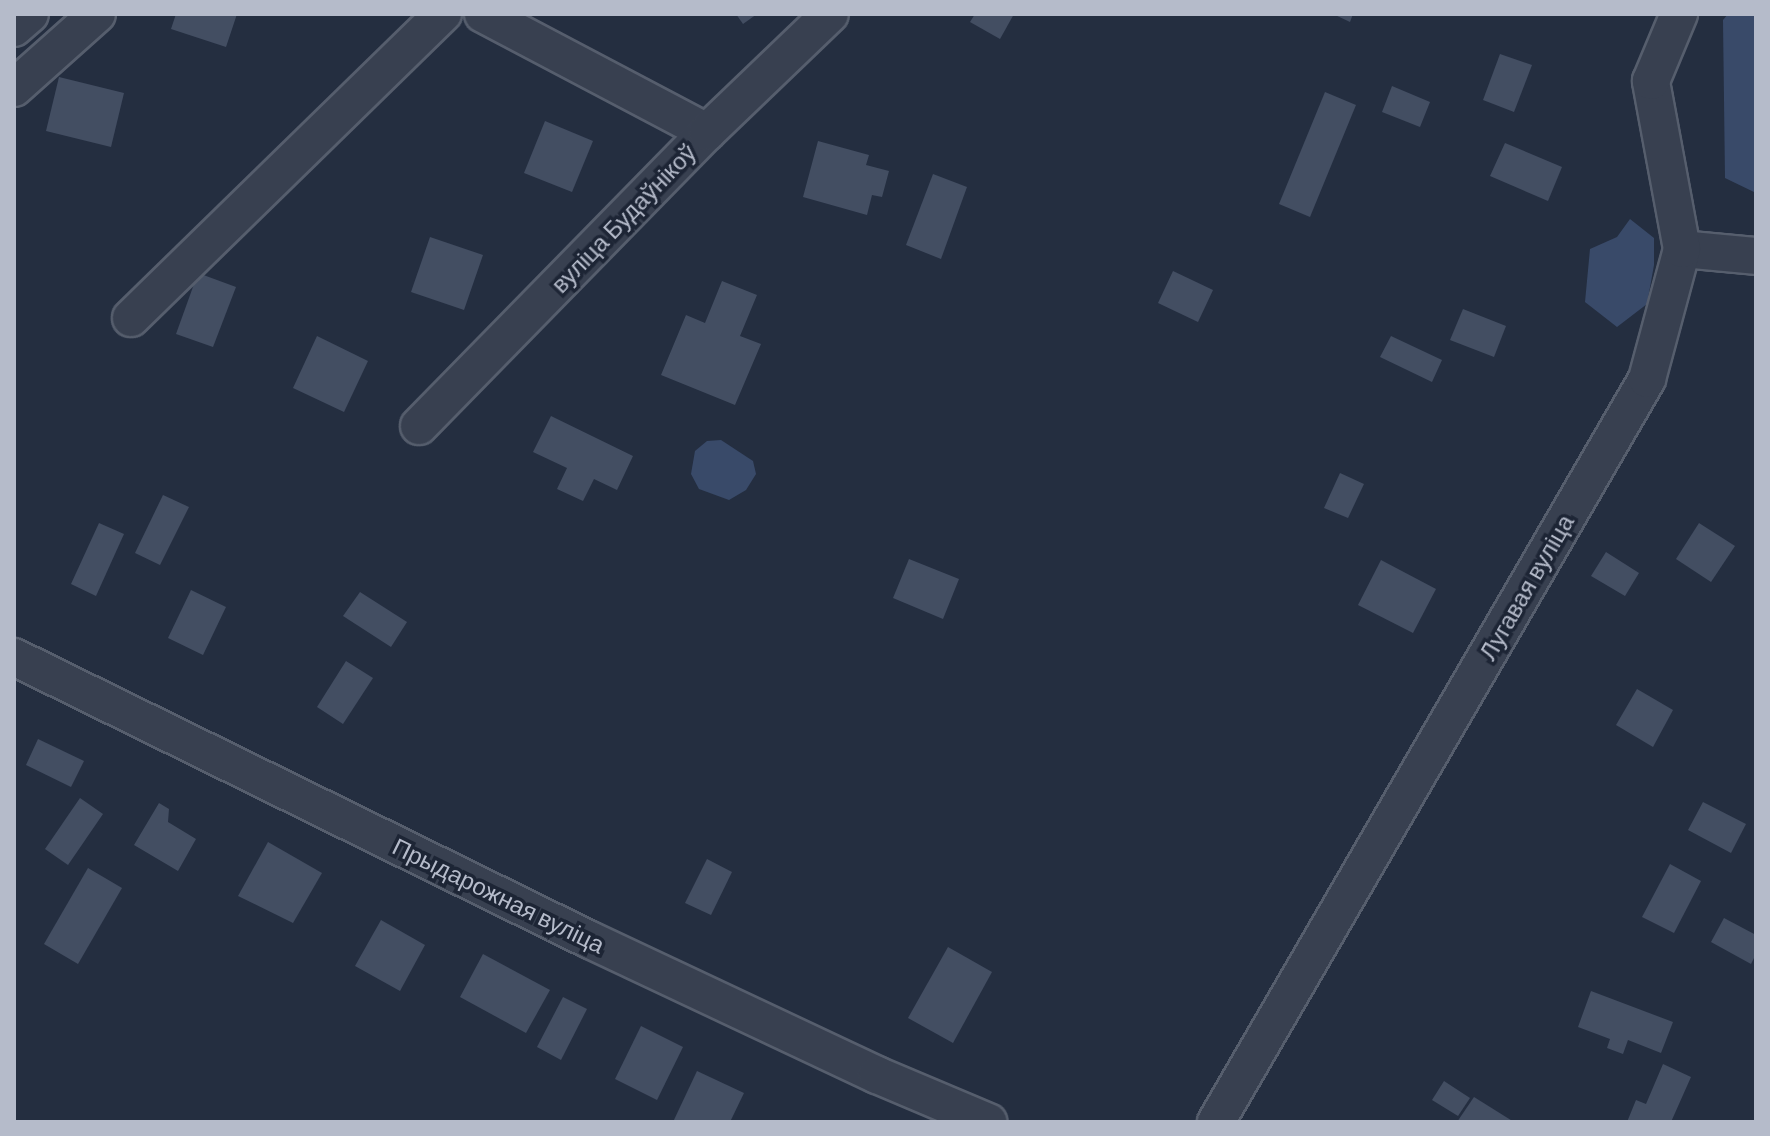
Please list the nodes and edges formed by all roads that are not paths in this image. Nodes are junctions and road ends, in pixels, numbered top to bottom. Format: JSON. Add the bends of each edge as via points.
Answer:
{"nodes":[{"id":1,"x":30,"y":14,"type":"edge"},
{"id":2,"x":97,"y":14,"type":"edge"},
{"id":3,"x":443,"y":14,"type":"edge"},
{"id":4,"x":830,"y":14,"type":"edge"},
{"id":5,"x":1679,"y":14,"type":"edge"},
{"id":6,"x":492,"y":16,"type":"edge"},
{"id":7,"x":14,"y":28,"type":"edge"},
{"id":8,"x":14,"y":88,"type":"edge"},
{"id":9,"x":707,"y":132,"type":"junction"},
{"id":10,"x":1682,"y":249,"type":"junction"},
{"id":11,"x":1756,"y":256,"type":"edge"},
{"id":12,"x":131,"y":318,"type":"dead end"},
{"id":13,"x":419,"y":426,"type":"dead end"},
{"id":14,"x":14,"y":657,"type":"edge"},
{"id":15,"x":988,"y":1122,"type":"edge"},
{"id":16,"x":1216,"y":1122,"type":"edge"}],
"edges":[{"from":1,"to":7,"type":"street"},
{"from":2,"to":8,"type":"street"},
{"from":3,"to":12,"type":"street"},
{"from":4,"to":9,"type":"street","name":"вуліца Будаўнікоў"},
{"from":5,"to":10,"type":"street","name":"Лугавая вуліца","via":[[1651,81]]},
{"from":6,"to":9,"type":"street"},
{"from":9,"to":13,"type":"street","name":"вуліца Будаўнікоў"},
{"from":10,"to":11,"type":"street"},
{"from":10,"to":16,"type":"street","name":"Лугавая вуліца","via":[[1647,379]]},
{"from":14,"to":15,"type":"street","name":"Прыдарожная вуліца","via":[[590,940]]}]}
